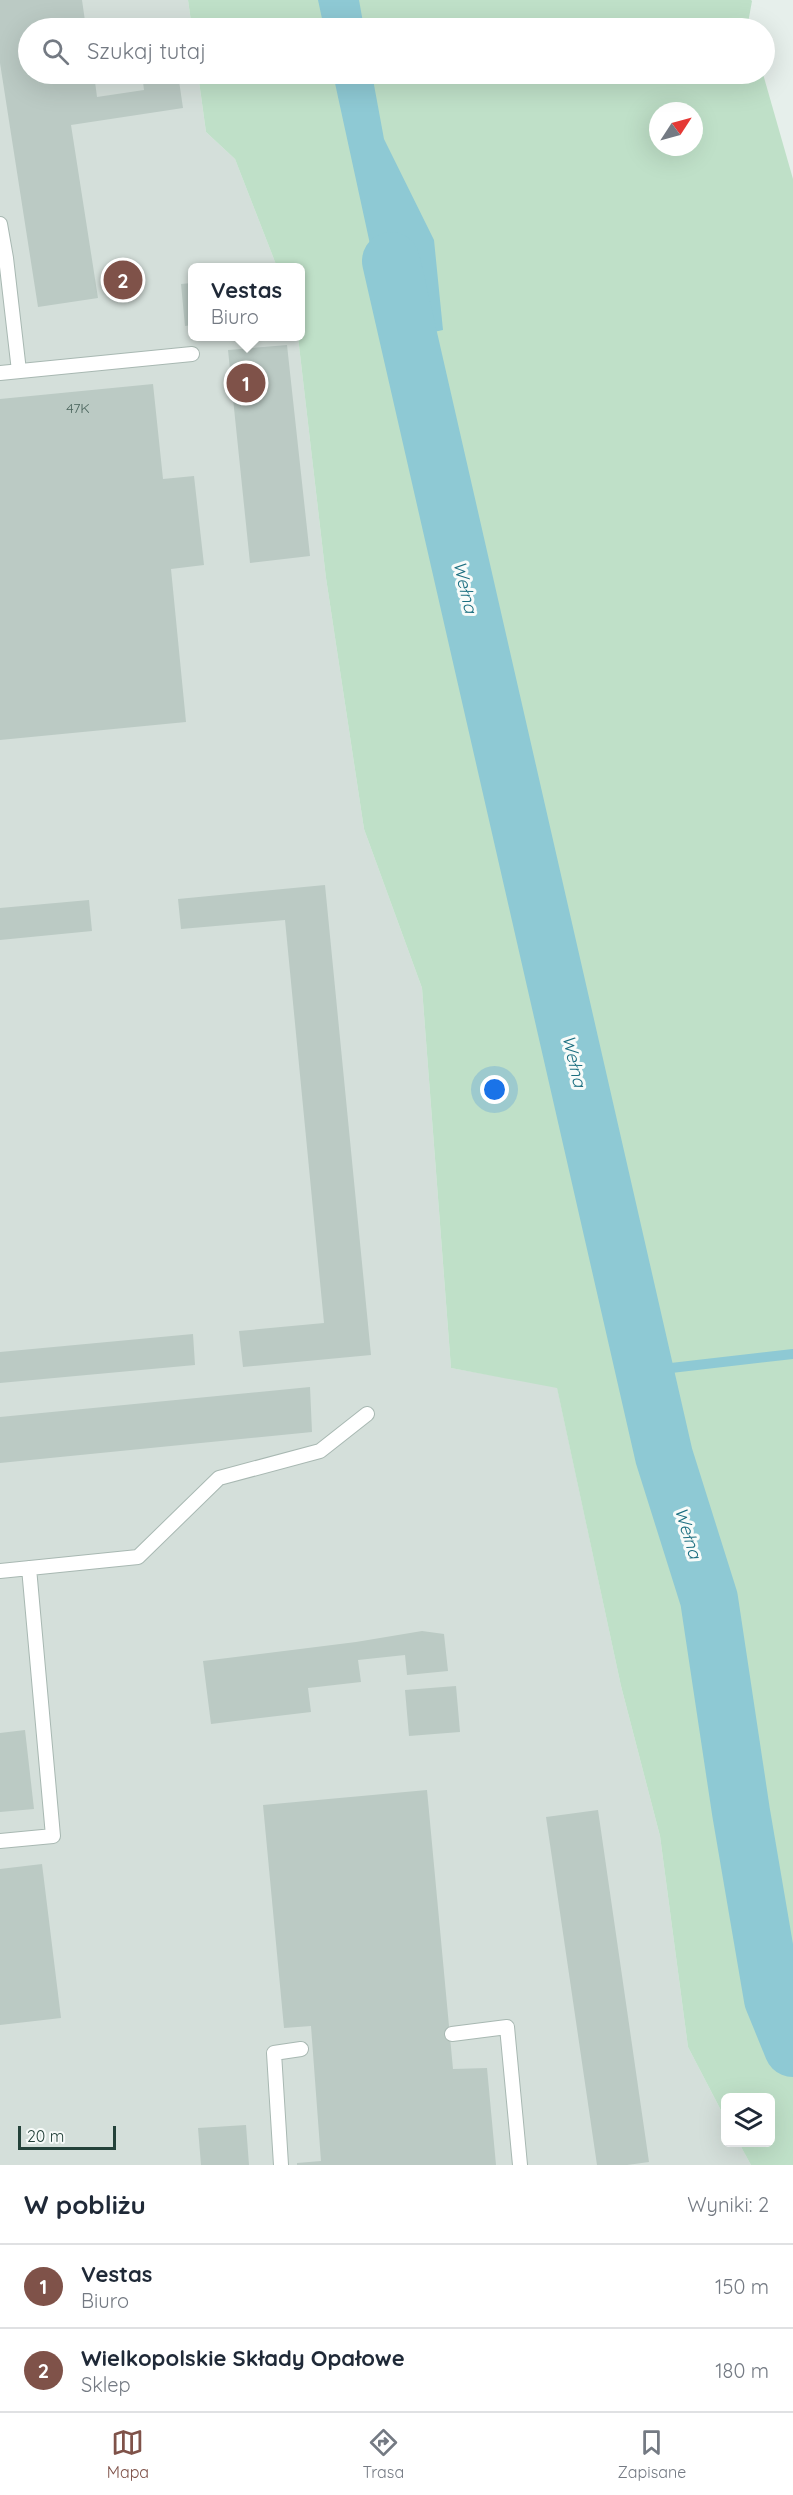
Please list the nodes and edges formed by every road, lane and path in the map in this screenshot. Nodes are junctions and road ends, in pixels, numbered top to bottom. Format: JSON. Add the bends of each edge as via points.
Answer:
{"nodes":[{"id":1,"x":0,"y":224,"type":"edge"},
{"id":2,"x":3,"y":259,"type":"edge"},
{"id":3,"x":192,"y":354,"type":"dead end"},
{"id":4,"x":19,"y":370,"type":"junction"},
{"id":5,"x":0,"y":373,"type":"edge"},
{"id":6,"x":367,"y":1414,"type":"dead end"},
{"id":7,"x":29,"y":1568,"type":"junction"},
{"id":8,"x":0,"y":1571,"type":"edge"},
{"id":9,"x":0,"y":1841,"type":"edge"},
{"id":10,"x":452,"y":2034,"type":"dead end"},
{"id":11,"x":301,"y":2049,"type":"dead end"},
{"id":12,"x":281,"y":2165,"type":"edge"},
{"id":13,"x":520,"y":2165,"type":"edge"}],
"edges":[{"from":1,"to":2,"type":"lane"},
{"from":2,"to":4,"type":"lane"},
{"from":3,"to":4,"type":"lane"},
{"from":4,"to":5,"type":"lane"},
{"from":6,"to":7,"type":"lane","via":[[320,1451],[219,1478],[138,1557]]},
{"from":7,"to":8,"type":"lane"},
{"from":7,"to":9,"type":"lane","via":[[53,1836]]},
{"from":10,"to":13,"type":"lane","via":[[507,2027]]},
{"from":11,"to":12,"type":"lane","via":[[274,2053]]}]}
